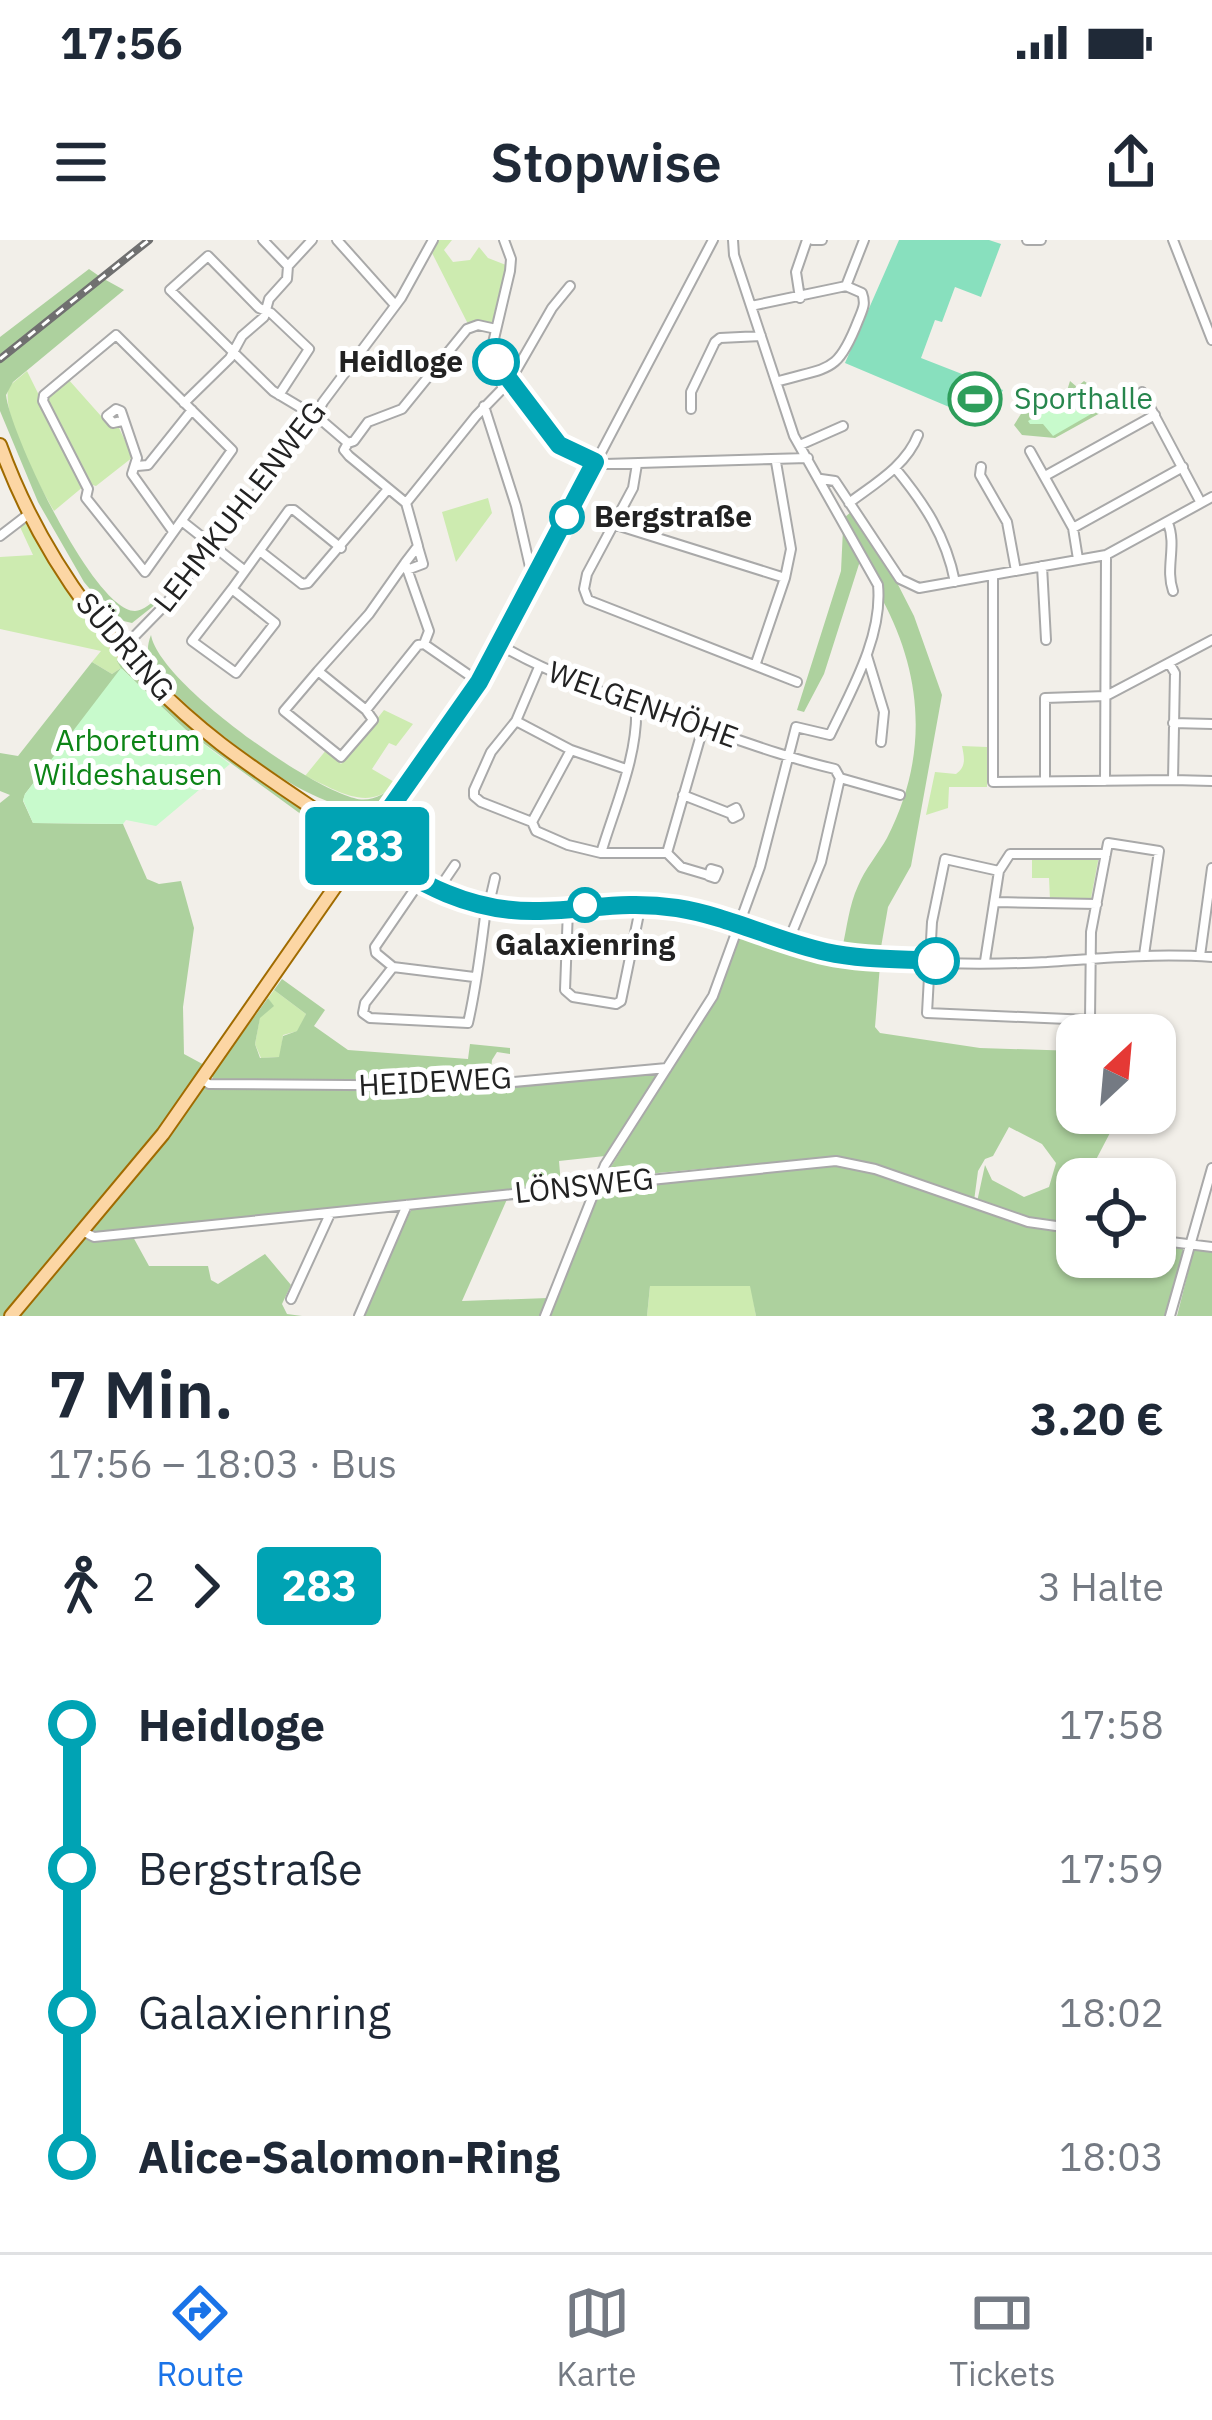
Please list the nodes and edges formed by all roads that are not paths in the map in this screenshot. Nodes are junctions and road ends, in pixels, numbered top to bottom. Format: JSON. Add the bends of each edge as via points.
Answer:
{"nodes":[{"id":1,"x":263,"y":240,"type":"edge"},
{"id":2,"x":312,"y":240,"type":"edge"},
{"id":3,"x":337,"y":240,"type":"edge"},
{"id":4,"x":433,"y":240,"type":"edge"},
{"id":5,"x":504,"y":240,"type":"edge"},
{"id":6,"x":713,"y":240,"type":"edge"},
{"id":7,"x":733,"y":240,"type":"edge"},
{"id":8,"x":810,"y":240,"type":"edge"},
{"id":9,"x":822,"y":240,"type":"edge"},
{"id":10,"x":864,"y":240,"type":"edge"},
{"id":11,"x":1028,"y":240,"type":"edge"},
{"id":12,"x":1041,"y":240,"type":"edge"},
{"id":13,"x":1173,"y":240,"type":"edge"},
{"id":14,"x":288,"y":266,"type":"junction"},
{"id":15,"x":570,"y":286,"type":"dead end"},
{"id":16,"x":846,"y":286,"type":"junction"},
{"id":17,"x":800,"y":298,"type":"junction"},
{"id":18,"x":395,"y":305,"type":"junction"},
{"id":19,"x":751,"y":307,"type":"junction"},
{"id":20,"x":266,"y":311,"type":"junction"},
{"id":21,"x":496,"y":329,"type":"junction"},
{"id":22,"x":761,"y":336,"type":"junction"},
{"id":23,"x":1212,"y":340,"type":"edge"},
{"id":24,"x":232,"y":353,"type":"junction"},
{"id":25,"x":510,"y":381,"type":"junction"},
{"id":26,"x":776,"y":382,"type":"junction"},
{"id":27,"x":1142,"y":392,"type":"dead end"},
{"id":28,"x":279,"y":395,"type":"junction"},
{"id":29,"x":184,"y":403,"type":"junction"},
{"id":30,"x":484,"y":406,"type":"junction"},
{"id":31,"x":691,"y":409,"type":"dead end"},
{"id":32,"x":192,"y":410,"type":"junction"},
{"id":33,"x":1155,"y":415,"type":"junction"},
{"id":34,"x":315,"y":417,"type":"junction"},
{"id":35,"x":122,"y":421,"type":"dead end"},
{"id":36,"x":843,"y":427,"type":"dead end"},
{"id":37,"x":918,"y":435,"type":"dead end"},
{"id":38,"x":348,"y":443,"type":"junction"},
{"id":39,"x":0,"y":445,"type":"edge"},
{"id":40,"x":800,"y":446,"type":"junction"},
{"id":41,"x":1030,"y":451,"type":"dead end"},
{"id":42,"x":808,"y":458,"type":"junction"},
{"id":43,"x":776,"y":461,"type":"junction"},
{"id":44,"x":595,"y":462,"type":"junction"},
{"id":45,"x":637,"y":464,"type":"junction"},
{"id":46,"x":136,"y":466,"type":"junction"},
{"id":47,"x":981,"y":467,"type":"dead end"},
{"id":48,"x":1183,"y":467,"type":"junction"},
{"id":49,"x":895,"y":468,"type":"junction"},
{"id":50,"x":1045,"y":476,"type":"junction"},
{"id":51,"x":821,"y":479,"type":"junction"},
{"id":52,"x":388,"y":489,"type":"junction"},
{"id":53,"x":1212,"y":497,"type":"edge"},
{"id":54,"x":406,"y":503,"type":"junction"},
{"id":55,"x":849,"y":503,"type":"junction"},
{"id":56,"x":1202,"y":503,"type":"junction"},
{"id":57,"x":29,"y":513,"type":"junction"},
{"id":58,"x":183,"y":522,"type":"junction"},
{"id":59,"x":1168,"y":523,"type":"junction"},
{"id":60,"x":613,"y":524,"type":"junction"},
{"id":61,"x":1073,"y":528,"type":"junction"},
{"id":62,"x":172,"y":530,"type":"junction"},
{"id":63,"x":0,"y":536,"type":"edge"},
{"id":64,"x":212,"y":544,"type":"junction"},
{"id":65,"x":418,"y":546,"type":"junction"},
{"id":66,"x":340,"y":548,"type":"junction"},
{"id":67,"x":260,"y":551,"type":"junction"},
{"id":68,"x":1106,"y":555,"type":"junction"},
{"id":69,"x":1078,"y":559,"type":"junction"},
{"id":70,"x":406,"y":566,"type":"junction"},
{"id":71,"x":1042,"y":566,"type":"junction"},
{"id":72,"x":244,"y":571,"type":"junction"},
{"id":73,"x":1016,"y":571,"type":"junction"},
{"id":74,"x":538,"y":572,"type":"junction"},
{"id":75,"x":993,"y":575,"type":"junction"},
{"id":76,"x":785,"y":578,"type":"junction"},
{"id":77,"x":955,"y":582,"type":"junction"},
{"id":78,"x":232,"y":589,"type":"junction"},
{"id":79,"x":1173,"y":591,"type":"dead end"},
{"id":80,"x":1046,"y":640,"type":"dead end"},
{"id":81,"x":1212,"y":640,"type":"edge"},
{"id":82,"x":424,"y":644,"type":"junction"},
{"id":83,"x":500,"y":645,"type":"junction"},
{"id":84,"x":122,"y":650,"type":"junction"},
{"id":85,"x":866,"y":654,"type":"junction"},
{"id":86,"x":756,"y":663,"type":"junction"},
{"id":87,"x":1169,"y":663,"type":"junction"},
{"id":88,"x":539,"y":667,"type":"junction"},
{"id":89,"x":317,"y":671,"type":"junction"},
{"id":90,"x":479,"y":682,"type":"junction"},
{"id":91,"x":797,"y":682,"type":"dead end"},
{"id":92,"x":1106,"y":696,"type":"junction"},
{"id":93,"x":636,"y":704,"type":"junction"},
{"id":94,"x":366,"y":710,"type":"junction"},
{"id":95,"x":516,"y":721,"type":"junction"},
{"id":96,"x":1173,"y":723,"type":"junction"},
{"id":97,"x":1212,"y":724,"type":"edge"},
{"id":98,"x":703,"y":728,"type":"junction"},
{"id":99,"x":881,"y":742,"type":"dead end"},
{"id":100,"x":571,"y":750,"type":"junction"},
{"id":101,"x":789,"y":759,"type":"junction"},
{"id":102,"x":626,"y":769,"type":"junction"},
{"id":103,"x":841,"y":778,"type":"junction"},
{"id":104,"x":1173,"y":780,"type":"junction"},
{"id":105,"x":1212,"y":781,"type":"edge"},
{"id":106,"x":1045,"y":782,"type":"junction"},
{"id":107,"x":1106,"y":782,"type":"junction"},
{"id":108,"x":683,"y":795,"type":"junction"},
{"id":109,"x":899,"y":795,"type":"dead end"},
{"id":110,"x":729,"y":813,"type":"dead end"},
{"id":111,"x":532,"y":822,"type":"junction"},
{"id":112,"x":428,"y":831,"type":"dead end"},
{"id":113,"x":365,"y":844,"type":"junction"},
{"id":114,"x":601,"y":853,"type":"junction"},
{"id":115,"x":668,"y":853,"type":"junction"},
{"id":116,"x":1106,"y":854,"type":"junction"},
{"id":117,"x":454,"y":865,"type":"dead end"},
{"id":118,"x":1212,"y":868,"type":"edge"},
{"id":119,"x":401,"y":870,"type":"junction"},
{"id":120,"x":999,"y":871,"type":"junction"},
{"id":121,"x":708,"y":875,"type":"dead end"},
{"id":122,"x":495,"y":878,"type":"dead end"},
{"id":123,"x":421,"y":880,"type":"junction"},
{"id":124,"x":438,"y":890,"type":"junction"},
{"id":125,"x":996,"y":902,"type":"junction"},
{"id":126,"x":641,"y":904,"type":"junction"},
{"id":127,"x":1097,"y":904,"type":"junction"},
{"id":128,"x":487,"y":908,"type":"junction"},
{"id":129,"x":568,"y":909,"type":"junction"},
{"id":130,"x":737,"y":925,"type":"junction"},
{"id":131,"x":788,"y":942,"type":"junction"},
{"id":132,"x":1144,"y":955,"type":"junction"},
{"id":133,"x":1200,"y":956,"type":"junction"},
{"id":134,"x":1212,"y":957,"type":"edge"},
{"id":135,"x":1090,"y":958,"type":"junction"},
{"id":136,"x":929,"y":960,"type":"junction"},
{"id":137,"x":985,"y":961,"type":"junction"},
{"id":138,"x":393,"y":967,"type":"junction"},
{"id":139,"x":474,"y":977,"type":"junction"},
{"id":140,"x":668,"y":1068,"type":"junction"},
{"id":141,"x":202,"y":1079,"type":"junction"},
{"id":142,"x":1212,"y":1168,"type":"edge"},
{"id":143,"x":598,"y":1184,"type":"junction"},
{"id":144,"x":406,"y":1205,"type":"junction"},
{"id":145,"x":330,"y":1214,"type":"junction"},
{"id":146,"x":1056,"y":1226,"type":"edge"},
{"id":147,"x":82,"y":1231,"type":"junction"},
{"id":148,"x":1176,"y":1244,"type":"edge"},
{"id":149,"x":1187,"y":1246,"type":"junction"},
{"id":150,"x":1212,"y":1247,"type":"edge"},
{"id":151,"x":291,"y":1299,"type":"dead end"},
{"id":152,"x":11,"y":1316,"type":"edge"},
{"id":153,"x":359,"y":1316,"type":"edge"},
{"id":154,"x":545,"y":1316,"type":"edge"},
{"id":155,"x":1170,"y":1316,"type":"edge"}],
"edges":[{"from":1,"to":14,"type":"street"},
{"from":2,"to":14,"type":"street"},
{"from":3,"to":18,"type":"street"},
{"from":4,"to":18,"type":"street","name":"LEHMKUHLENWEG"},
{"from":5,"to":21,"type":"street","via":[[510,271]]},
{"from":6,"to":44,"type":"street"},
{"from":7,"to":19,"type":"street"},
{"from":8,"to":9,"type":"street"},
{"from":8,"to":17,"type":"street","via":[[796,272]]},
{"from":10,"to":16,"type":"street"},
{"from":11,"to":12,"type":"street"},
{"from":13,"to":23,"type":"street"},
{"from":14,"to":20,"type":"street"},
{"from":15,"to":25,"type":"street"},
{"from":16,"to":17,"type":"street"},
{"from":16,"to":26,"type":"street","via":[[865,296],[846,354]]},
{"from":17,"to":19,"type":"street"},
{"from":18,"to":34,"type":"street","name":"LEHMKUHLENWEG"},
{"from":19,"to":22,"type":"street"},
{"from":20,"to":24,"type":"street"},
{"from":20,"to":24,"type":"street","via":[[212,256],[170,287]]},
{"from":20,"to":28,"type":"street","via":[[309,349]]},
{"from":21,"to":25,"type":"street","via":[[494,354]]},
{"from":21,"to":38,"type":"street","via":[[467,329],[402,409],[368,422]]},
{"from":22,"to":26,"type":"street"},
{"from":22,"to":31,"type":"street","via":[[715,342]]},
{"from":24,"to":28,"type":"street"},
{"from":24,"to":29,"type":"street"},
{"from":25,"to":30,"type":"street"},
{"from":25,"to":44,"type":"street","via":[[559,445]]},
{"from":26,"to":40,"type":"street"},
{"from":27,"to":33,"type":"street"},
{"from":28,"to":34,"type":"street"},
{"from":29,"to":32,"type":"street"},
{"from":29,"to":62,"type":"street","via":[[116,335],[43,401],[86,497],[142,571]]},
{"from":30,"to":54,"type":"street"},
{"from":30,"to":74,"type":"street","via":[[530,567]]},
{"from":32,"to":46,"type":"street","via":[[148,465]]},
{"from":32,"to":58,"type":"street","via":[[232,454]]},
{"from":33,"to":48,"type":"street"},
{"from":33,"to":50,"type":"street"},
{"from":34,"to":38,"type":"street"},
{"from":34,"to":64,"type":"street","name":"LEHMKUHLENWEG"},
{"from":35,"to":46,"type":"street"},
{"from":36,"to":40,"type":"street"},
{"from":37,"to":49,"type":"street"},
{"from":38,"to":52,"type":"street","via":[[349,456]]},
{"from":39,"to":57,"type":"main road","name":"SÜDRING"},
{"from":40,"to":42,"type":"street"},
{"from":41,"to":50,"type":"street"},
{"from":42,"to":43,"type":"street"},
{"from":42,"to":51,"type":"street"},
{"from":43,"to":45,"type":"street"},
{"from":43,"to":76,"type":"street","via":[[790,534]]},
{"from":44,"to":45,"type":"street"},
{"from":44,"to":74,"type":"street"},
{"from":45,"to":60,"type":"street"},
{"from":46,"to":62,"type":"street","via":[[137,485]]},
{"from":47,"to":73,"type":"street","via":[[1007,522]]},
{"from":48,"to":56,"type":"street"},
{"from":48,"to":61,"type":"street"},
{"from":49,"to":55,"type":"street"},
{"from":49,"to":77,"type":"street","via":[[945,542]]},
{"from":50,"to":61,"type":"street"},
{"from":51,"to":55,"type":"street","via":[[835,481]]},
{"from":51,"to":85,"type":"street","via":[[878,586]]},
{"from":52,"to":54,"type":"street"},
{"from":52,"to":66,"type":"street"},
{"from":53,"to":56,"type":"street"},
{"from":54,"to":65,"type":"street"},
{"from":55,"to":77,"type":"street","via":[[906,585]]},
{"from":56,"to":59,"type":"street"},
{"from":57,"to":63,"type":"street"},
{"from":57,"to":84,"type":"main road","name":"SÜDRING"},
{"from":58,"to":62,"type":"street"},
{"from":58,"to":64,"type":"street"},
{"from":59,"to":68,"type":"street"},
{"from":59,"to":79,"type":"street"},
{"from":60,"to":76,"type":"street"},
{"from":60,"to":86,"type":"street","via":[[586,574],[588,600]]},
{"from":61,"to":69,"type":"street"},
{"from":64,"to":72,"type":"street"},
{"from":64,"to":84,"type":"street","name":"LEHMKUHLENWEG"},
{"from":65,"to":70,"type":"street"},
{"from":65,"to":70,"type":"street","via":[[423,564]]},
{"from":66,"to":67,"type":"street","via":[[302,584]]},
{"from":66,"to":67,"type":"street","via":[[294,510]]},
{"from":67,"to":72,"type":"street"},
{"from":68,"to":69,"type":"street"},
{"from":68,"to":92,"type":"street"},
{"from":69,"to":71,"type":"street"},
{"from":70,"to":82,"type":"street","via":[[429,631]]},
{"from":70,"to":89,"type":"street"},
{"from":71,"to":73,"type":"street"},
{"from":71,"to":80,"type":"street"},
{"from":72,"to":78,"type":"street"},
{"from":73,"to":75,"type":"street"},
{"from":74,"to":83,"type":"street"},
{"from":75,"to":77,"type":"street"},
{"from":75,"to":106,"type":"street","via":[[993,782]]},
{"from":76,"to":86,"type":"street"},
{"from":78,"to":78,"type":"street","via":[[275,622],[236,673],[192,641]]},
{"from":81,"to":87,"type":"street"},
{"from":82,"to":90,"type":"street"},
{"from":82,"to":94,"type":"street"},
{"from":83,"to":88,"type":"street","name":"WELGENHÖHE"},
{"from":83,"to":90,"type":"street"},
{"from":84,"to":113,"type":"main road","name":"SÜDRING","via":[[222,744]]},
{"from":85,"to":99,"type":"street","via":[[884,712]]},
{"from":85,"to":101,"type":"street","via":[[830,735],[796,727]]},
{"from":86,"to":91,"type":"street"},
{"from":87,"to":92,"type":"street"},
{"from":87,"to":96,"type":"street"},
{"from":88,"to":93,"type":"street","name":"WELGENHÖHE"},
{"from":88,"to":95,"type":"street"},
{"from":89,"to":94,"type":"street"},
{"from":89,"to":94,"type":"street","via":[[284,711],[341,758],[374,720]]},
{"from":90,"to":113,"type":"street"},
{"from":92,"to":106,"type":"street","via":[[1045,698]]},
{"from":92,"to":107,"type":"street"},
{"from":93,"to":98,"type":"street","name":"WELGENHÖHE"},
{"from":93,"to":102,"type":"street"},
{"from":95,"to":100,"type":"street"},
{"from":95,"to":111,"type":"street","via":[[491,752],[474,796]]},
{"from":96,"to":97,"type":"street"},
{"from":96,"to":104,"type":"street"},
{"from":98,"to":101,"type":"street","name":"WELGENHÖHE"},
{"from":98,"to":108,"type":"street"},
{"from":100,"to":102,"type":"street"},
{"from":100,"to":111,"type":"street"},
{"from":101,"to":103,"type":"street","name":"WELGENHÖHE"},
{"from":101,"to":130,"type":"street"},
{"from":102,"to":114,"type":"street"},
{"from":103,"to":109,"type":"street","name":"WELGENHÖHE"},
{"from":103,"to":131,"type":"street"},
{"from":104,"to":105,"type":"street"},
{"from":104,"to":107,"type":"street"},
{"from":106,"to":107,"type":"street"},
{"from":108,"to":110,"type":"street"},
{"from":108,"to":115,"type":"street"},
{"from":111,"to":114,"type":"street","via":[[536,832]]},
{"from":112,"to":119,"type":"street"},
{"from":113,"to":119,"type":"street"},
{"from":113,"to":141,"type":"main road"},
{"from":114,"to":115,"type":"street"},
{"from":115,"to":121,"type":"street","via":[[681,867]]},
{"from":116,"to":120,"type":"street","via":[[1010,854]]},
{"from":116,"to":127,"type":"street"},
{"from":116,"to":132,"type":"street","via":[[1108,843],[1159,850]]},
{"from":117,"to":124,"type":"street"},
{"from":118,"to":133,"type":"street"},
{"from":119,"to":123,"type":"street"},
{"from":120,"to":125,"type":"street"},
{"from":120,"to":136,"type":"street","via":[[945,859]]},
{"from":122,"to":128,"type":"street"},
{"from":123,"to":124,"type":"street"},
{"from":123,"to":138,"type":"street","via":[[375,947]]},
{"from":124,"to":128,"type":"street"},
{"from":125,"to":127,"type":"street"},
{"from":125,"to":137,"type":"street"},
{"from":126,"to":129,"type":"street"},
{"from":126,"to":129,"type":"street","via":[[616,1004],[565,990]]},
{"from":126,"to":130,"type":"street"},
{"from":127,"to":135,"type":"street"},
{"from":128,"to":129,"type":"street"},
{"from":128,"to":139,"type":"street"},
{"from":130,"to":131,"type":"street"},
{"from":130,"to":140,"type":"street","via":[[713,996]]},
{"from":131,"to":136,"type":"street","via":[[842,956]]},
{"from":132,"to":133,"type":"street"},
{"from":132,"to":135,"type":"street"},
{"from":133,"to":134,"type":"street"},
{"from":135,"to":136,"type":"street","via":[[1090,1020],[927,1013]]},
{"from":135,"to":137,"type":"street"},
{"from":136,"to":137,"type":"street"},
{"from":138,"to":139,"type":"street"},
{"from":138,"to":139,"type":"street","via":[[365,1003],[370,1018],[470,1020]]},
{"from":140,"to":141,"type":"street","name":"HEIDEWEG","via":[[403,1088]]},
{"from":140,"to":143,"type":"street"},
{"from":141,"to":147,"type":"main road"},
{"from":142,"to":149,"type":"street"},
{"from":143,"to":144,"type":"street","name":"LÖNSWEG"},
{"from":143,"to":146,"type":"street","name":"LÖNSWEG","via":[[843,1161]]},
{"from":143,"to":154,"type":"street"},
{"from":144,"to":145,"type":"street","name":"LÖNSWEG"},
{"from":144,"to":153,"type":"street"},
{"from":145,"to":147,"type":"street","name":"LÖNSWEG","via":[[94,1237]]},
{"from":145,"to":151,"type":"street"},
{"from":147,"to":152,"type":"main road"},
{"from":148,"to":149,"type":"street"},
{"from":149,"to":150,"type":"street"},
{"from":149,"to":155,"type":"street"}]}
